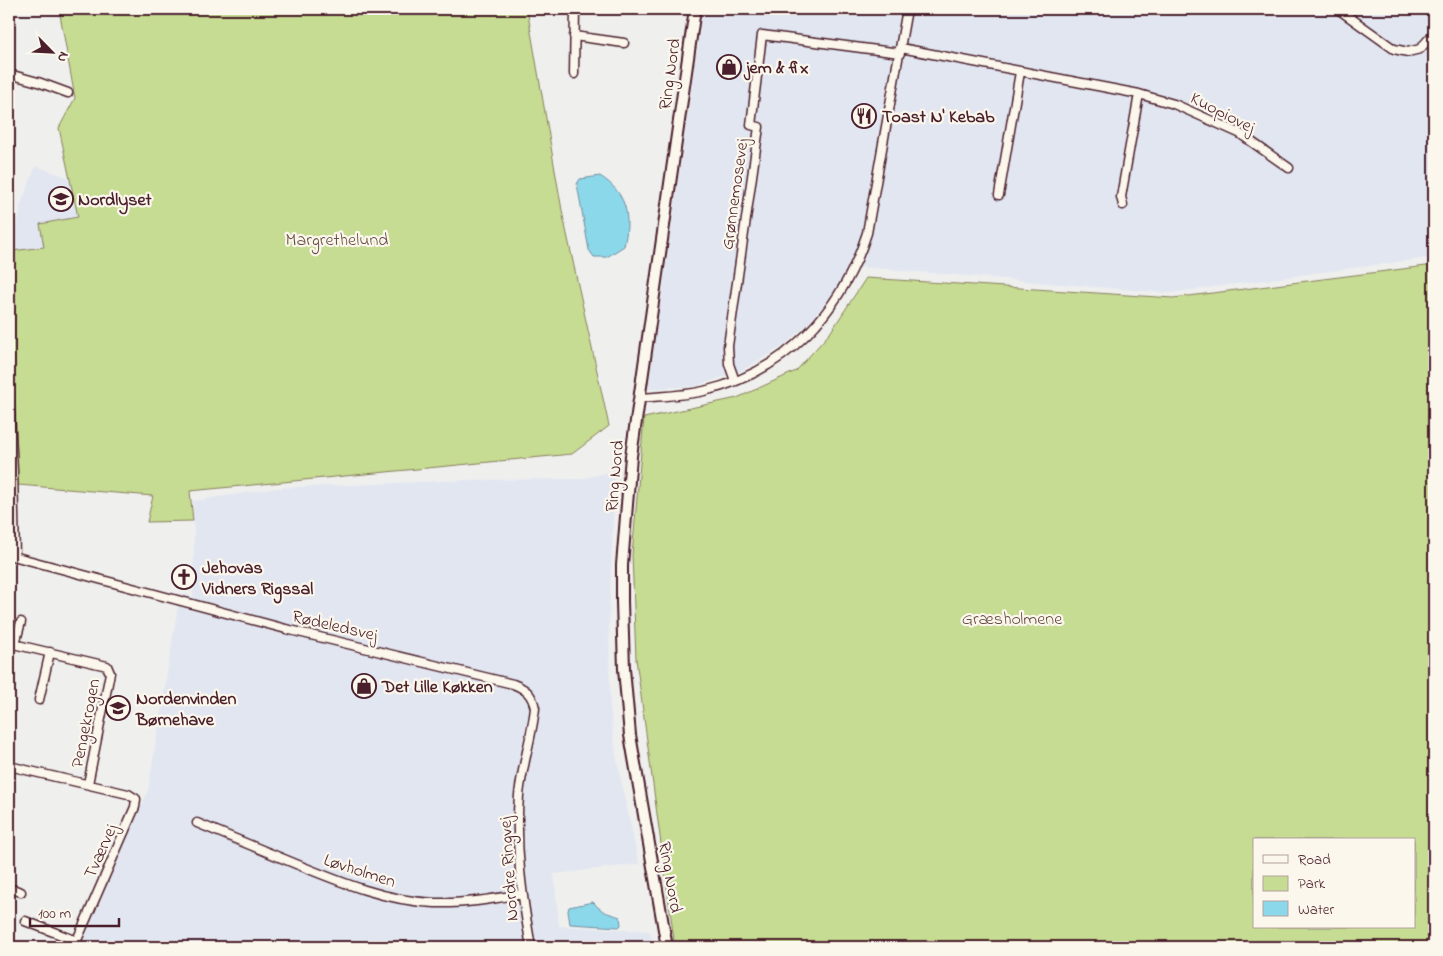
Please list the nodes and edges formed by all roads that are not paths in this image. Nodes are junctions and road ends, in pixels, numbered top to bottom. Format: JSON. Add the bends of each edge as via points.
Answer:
{"nodes":[{"id":1,"x":575,"y":9,"type":"edge"},
{"id":2,"x":695,"y":9,"type":"edge"},
{"id":3,"x":907,"y":9,"type":"edge"},
{"id":4,"x":1338,"y":9,"type":"edge"},
{"id":5,"x":1434,"y":34,"type":"edge"},
{"id":6,"x":574,"y":36,"type":"junction"},
{"id":7,"x":624,"y":43,"type":"dead end"},
{"id":8,"x":900,"y":50,"type":"junction"},
{"id":9,"x":1020,"y":72,"type":"junction"},
{"id":10,"x":9,"y":74,"type":"edge"},
{"id":11,"x":574,"y":74,"type":"dead end"},
{"id":12,"x":68,"y":93,"type":"dead end"},
{"id":13,"x":1139,"y":94,"type":"junction"},
{"id":14,"x":1289,"y":168,"type":"dead end"},
{"id":15,"x":999,"y":195,"type":"dead end"},
{"id":16,"x":1124,"y":205,"type":"dead end"},
{"id":17,"x":735,"y":381,"type":"junction"},
{"id":18,"x":9,"y":395,"type":"edge"},
{"id":19,"x":639,"y":398,"type":"junction"},
{"id":20,"x":9,"y":407,"type":"edge"},
{"id":21,"x":12,"y":556,"type":"edge"},
{"id":22,"x":20,"y":622,"type":"dead end"},
{"id":23,"x":12,"y":644,"type":"edge"},
{"id":24,"x":50,"y":652,"type":"junction"},
{"id":25,"x":39,"y":700,"type":"dead end"},
{"id":26,"x":533,"y":700,"type":"joint"},
{"id":27,"x":9,"y":766,"type":"edge"},
{"id":28,"x":88,"y":784,"type":"junction"},
{"id":29,"x":197,"y":823,"type":"dead end"},
{"id":30,"x":9,"y":888,"type":"edge"},
{"id":31,"x":21,"y":892,"type":"dead end"},
{"id":32,"x":522,"y":894,"type":"junction"},
{"id":33,"x":25,"y":921,"type":"dead end"},
{"id":34,"x":75,"y":944,"type":"edge"},
{"id":35,"x":531,"y":947,"type":"edge"},
{"id":36,"x":667,"y":947,"type":"edge"}],
"edges":[{"from":1,"to":6,"type":"street"},
{"from":2,"to":19,"type":"main road","name":"Ring Nord"},
{"from":3,"to":8,"type":"street"},
{"from":4,"to":5,"type":"street","via":[[1394,50],[1408,52],[1420,49]]},
{"from":6,"to":7,"type":"street"},
{"from":6,"to":11,"type":"street"},
{"from":8,"to":9,"type":"street","name":"Kuopiovej"},
{"from":8,"to":17,"type":"street","via":[[866,233],[848,279],[820,321],[796,345],[766,366]]},
{"from":8,"to":17,"type":"street","name":"Grønnemosevej","via":[[762,34],[751,126],[759,127],[728,346],[728,364]]},
{"from":9,"to":13,"type":"street","name":"Kuopiovej"},
{"from":9,"to":15,"type":"street"},
{"from":10,"to":12,"type":"street"},
{"from":13,"to":14,"type":"street","name":"Kuopiovej","via":[[1174,104],[1236,132]]},
{"from":13,"to":16,"type":"street","via":[[1121,197]]},
{"from":17,"to":19,"type":"street","via":[[691,394]]},
{"from":18,"to":20,"type":"street"},
{"from":19,"to":36,"type":"main road","name":"Ring Nord","via":[[622,565],[624,669],[631,744]]},
{"from":20,"to":21,"type":"street","via":[[13,471]]},
{"from":21,"to":26,"type":"street","name":"Rødeledsvej","via":[[286,629],[513,684],[526,690]]},
{"from":22,"to":23,"type":"street","name":"Pengekrogen"},
{"from":23,"to":24,"type":"street","name":"Pengekrogen"},
{"from":24,"to":25,"type":"street"},
{"from":24,"to":28,"type":"street","name":"Pengekrogen","via":[[102,664],[110,672]]},
{"from":26,"to":32,"type":"street","name":"Nordre Ringvej","via":[[534,716],[519,800],[517,844]]},
{"from":27,"to":28,"type":"street"},
{"from":28,"to":34,"type":"street","name":"Tværvej","via":[[128,794],[136,800]]},
{"from":29,"to":32,"type":"street","name":"Løvholmen","via":[[341,882],[402,899],[434,903],[469,902]]},
{"from":30,"to":31,"type":"street"},
{"from":32,"to":35,"type":"street","name":"Nordre Ringvej"},
{"from":33,"to":34,"type":"street","name":"Tværvej"}]}
